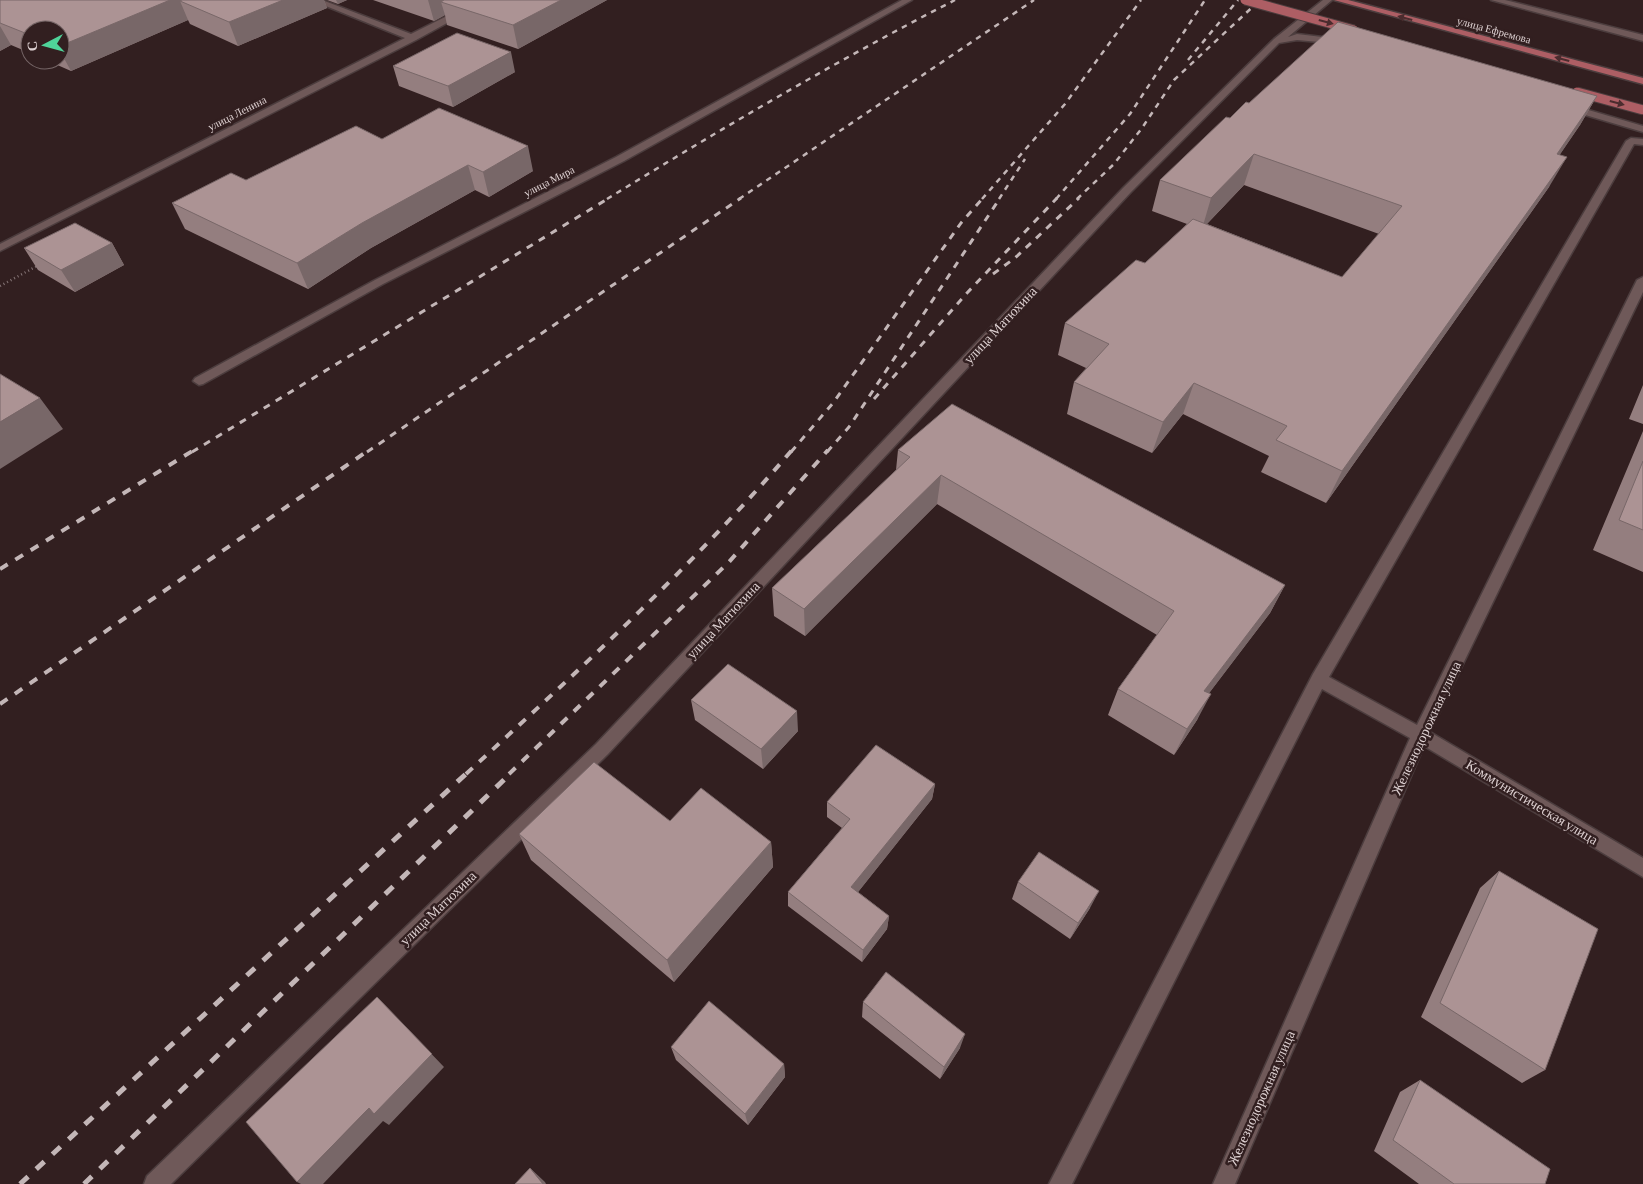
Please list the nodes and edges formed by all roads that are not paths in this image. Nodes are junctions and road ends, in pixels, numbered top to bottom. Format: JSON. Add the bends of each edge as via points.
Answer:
{"nodes":[{"id":1,"x":315,"y":0,"type":"edge"},
{"id":2,"x":485,"y":0,"type":"edge"},
{"id":3,"x":908,"y":0,"type":"edge"},
{"id":4,"x":1245,"y":0,"type":"edge"},
{"id":5,"x":1328,"y":0,"type":"edge"},
{"id":6,"x":1338,"y":0,"type":"edge"},
{"id":7,"x":1496,"y":0,"type":"edge"},
{"id":8,"x":1359,"y":32,"type":"edge"},
{"id":9,"x":413,"y":38,"type":"junction"},
{"id":10,"x":1643,"y":38,"type":"edge"},
{"id":11,"x":1277,"y":41,"type":"junction"},
{"id":12,"x":1344,"y":44,"type":"edge"},
{"id":13,"x":1643,"y":81,"type":"edge"},
{"id":14,"x":1567,"y":89,"type":"edge"},
{"id":15,"x":1562,"y":106,"type":"edge"},
{"id":16,"x":1643,"y":110,"type":"edge"},
{"id":17,"x":1643,"y":129,"type":"edge"},
{"id":18,"x":1643,"y":142,"type":"edge"},
{"id":19,"x":0,"y":248,"type":"edge"},
{"id":20,"x":1643,"y":280,"type":"edge"},
{"id":21,"x":199,"y":381,"type":"dead end"},
{"id":22,"x":1319,"y":678,"type":"junction"},
{"id":23,"x":1420,"y":735,"type":"junction"},
{"id":24,"x":1643,"y":868,"type":"edge"},
{"id":25,"x":155,"y":1184,"type":"edge"},
{"id":26,"x":1060,"y":1184,"type":"edge"},
{"id":27,"x":1224,"y":1184,"type":"edge"}],
"edges":[{"from":1,"to":9,"type":"street"},
{"from":2,"to":9,"type":"street","name":"улица Ленина"},
{"from":3,"to":21,"type":"street","name":"улица Мира","via":[[620,159],[379,282]]},
{"from":4,"to":8,"type":"main road","one_way":true,"bridge":true},
{"from":5,"to":11,"type":"street","name":"улица Матюхина"},
{"from":13,"to":6,"type":"main road","name":"улица Ефремова","one_way":true},
{"from":7,"to":10,"type":"street"},
{"from":9,"to":19,"type":"street","name":"улица Ленина"},
{"from":11,"to":12,"type":"street","via":[[1297,37]]},
{"from":11,"to":25,"type":"street","name":"улица Матюхина","via":[[1127,190],[602,749]]},
{"from":14,"to":16,"type":"main road","one_way":true,"bridge":true},
{"from":15,"to":17,"type":"street"},
{"from":18,"to":22,"type":"street","via":[[1631,140]]},
{"from":20,"to":23,"type":"street","name":"Железнодорожная улица"},
{"from":22,"to":23,"type":"street","name":"Коммунистическая улица"},
{"from":22,"to":26,"type":"street"},
{"from":23,"to":24,"type":"street","name":"Коммунистическая улица"},
{"from":23,"to":27,"type":"street","name":"Железнодорожная улица"}]}
